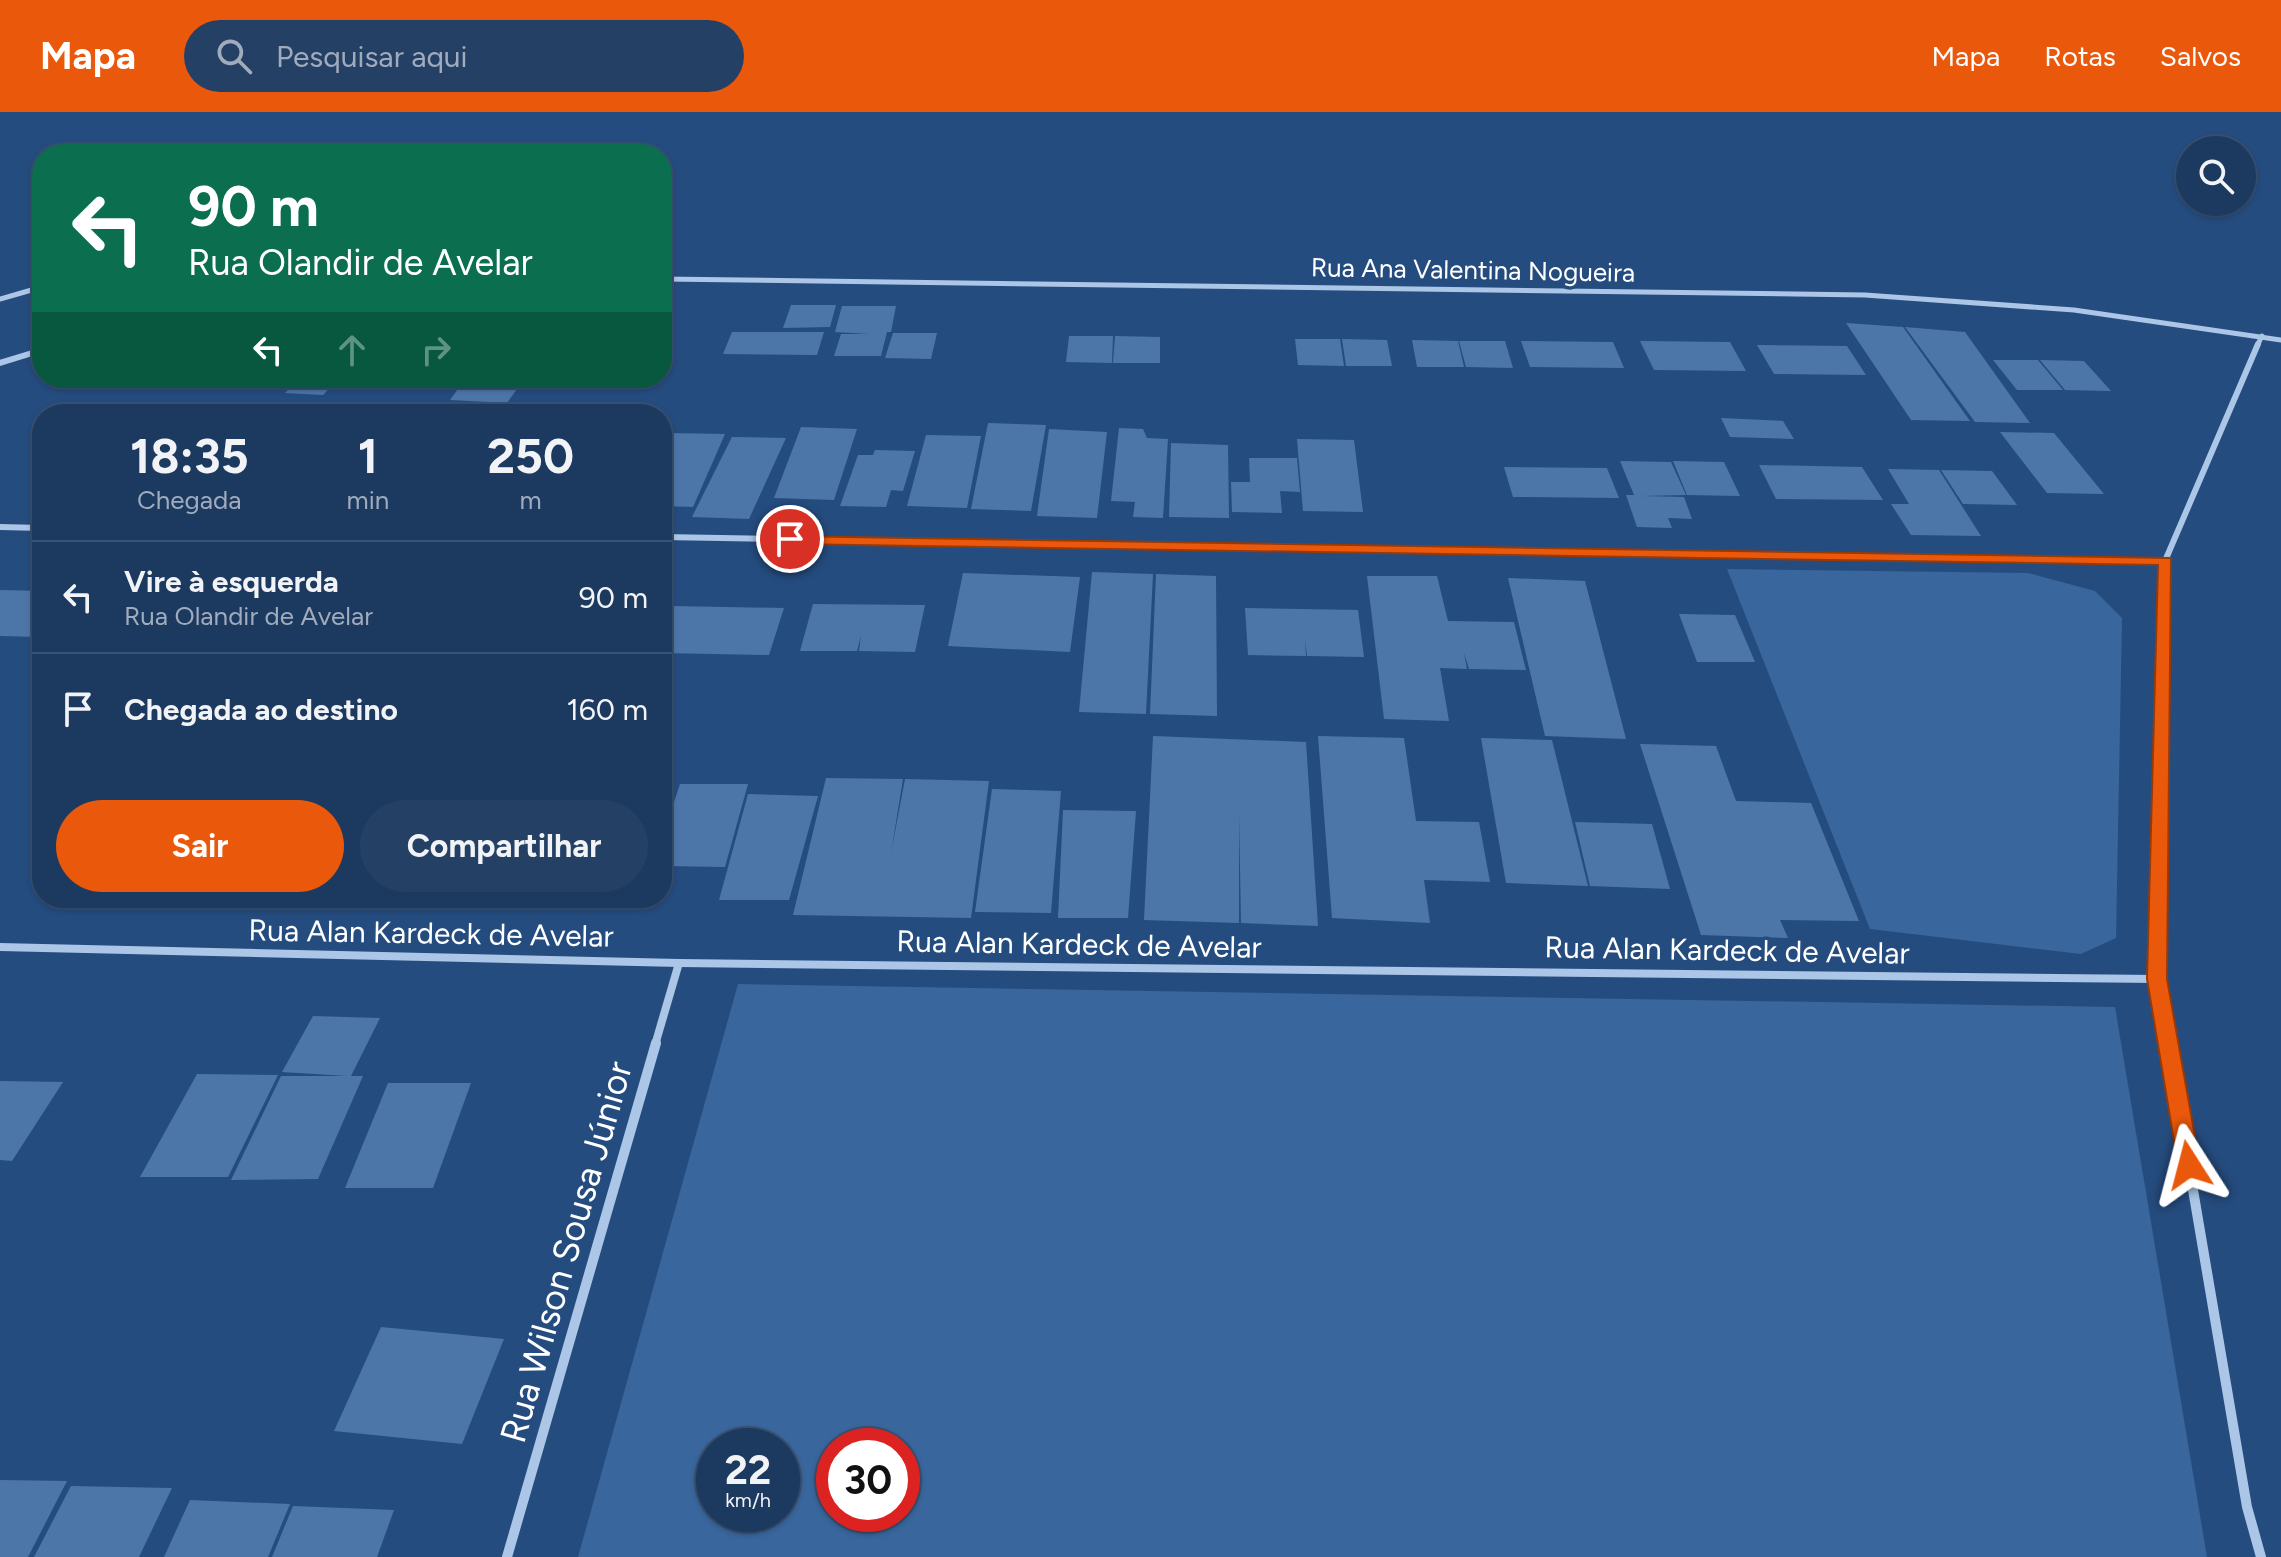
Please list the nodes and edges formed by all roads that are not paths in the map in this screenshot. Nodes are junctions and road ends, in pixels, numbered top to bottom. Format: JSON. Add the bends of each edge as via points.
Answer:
{"nodes":[{"id":1,"x":672,"y":279,"type":"edge"},
{"id":2,"x":32,"y":290,"type":"edge"},
{"id":3,"x":0,"y":299,"type":"edge"},
{"id":4,"x":2262,"y":336,"type":"junction"},
{"id":5,"x":2281,"y":340,"type":"edge"},
{"id":6,"x":32,"y":353,"type":"edge"},
{"id":7,"x":0,"y":363,"type":"edge"},
{"id":8,"x":0,"y":527,"type":"edge"},
{"id":9,"x":32,"y":528,"type":"edge"},
{"id":10,"x":672,"y":537,"type":"edge"},
{"id":11,"x":2165,"y":561,"type":"junction"},
{"id":12,"x":0,"y":947,"type":"edge"},
{"id":13,"x":679,"y":963,"type":"junction"},
{"id":14,"x":2157,"y":979,"type":"junction"},
{"id":15,"x":507,"y":1557,"type":"edge"},
{"id":16,"x":2261,"y":1557,"type":"edge"}],
"edges":[{"from":1,"to":4,"type":"street","name":"Rua Ana Valentina Nogueira","via":[[1865,295],[2051,308]]},
{"from":2,"to":3,"type":"street"},
{"from":4,"to":5,"type":"street","name":"Rua Ana Valentina Nogueira"},
{"from":4,"to":11,"type":"street"},
{"from":6,"to":7,"type":"street"},
{"from":8,"to":9,"type":"street"},
{"from":10,"to":11,"type":"street"},
{"from":11,"to":14,"type":"street"},
{"from":12,"to":13,"type":"street","name":"Rua Alan Kardeck de Avelar"},
{"from":13,"to":14,"type":"street","name":"Rua Alan Kardeck de Avelar"},
{"from":13,"to":15,"type":"street","name":"Rua Wilson Sousa Júnior"},
{"from":14,"to":16,"type":"street","via":[[2247,1507]]}]}
